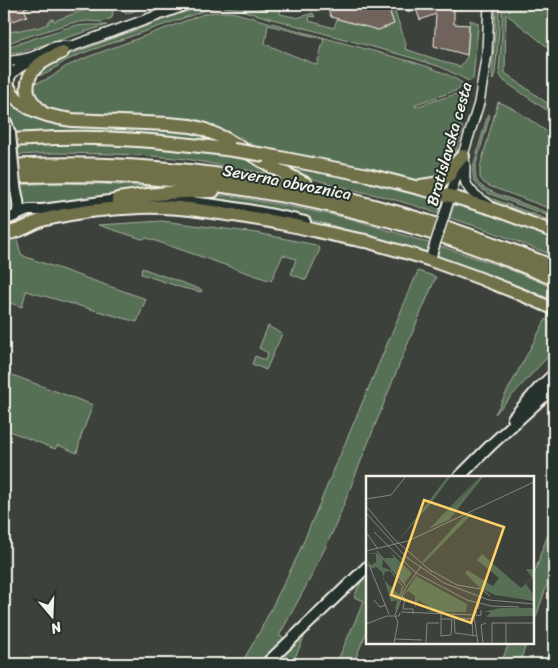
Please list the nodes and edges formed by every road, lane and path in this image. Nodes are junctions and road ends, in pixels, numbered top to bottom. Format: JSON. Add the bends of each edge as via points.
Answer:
{"nodes":[{"id":1,"x":189,"y":4,"type":"edge"},
{"id":2,"x":489,"y":4,"type":"edge"},
{"id":3,"x":66,"y":50,"type":"junction"},
{"id":4,"x":4,"y":60,"type":"edge"},
{"id":5,"x":8,"y":85,"type":"edge"},
{"id":6,"x":41,"y":112,"type":"junction"},
{"id":7,"x":4,"y":116,"type":"edge"},
{"id":8,"x":7,"y":137,"type":"edge"},
{"id":9,"x":463,"y":156,"type":"junction"},
{"id":10,"x":4,"y":166,"type":"edge"},
{"id":11,"x":4,"y":177,"type":"edge"},
{"id":12,"x":414,"y":186,"type":"junction"},
{"id":13,"x":275,"y":194,"type":"junction"},
{"id":14,"x":328,"y":194,"type":"junction"},
{"id":15,"x":450,"y":196,"type":"junction"},
{"id":16,"x":118,"y":200,"type":"junction"},
{"id":17,"x":493,"y":209,"type":"junction"},
{"id":18,"x":42,"y":210,"type":"junction"},
{"id":19,"x":17,"y":215,"type":"junction"},
{"id":20,"x":4,"y":220,"type":"edge"},
{"id":21,"x":4,"y":227,"type":"edge"},
{"id":22,"x":554,"y":232,"type":"edge"},
{"id":23,"x":4,"y":233,"type":"edge"},
{"id":24,"x":365,"y":241,"type":"junction"},
{"id":25,"x":430,"y":260,"type":"junction"},
{"id":26,"x":554,"y":267,"type":"edge"},
{"id":27,"x":554,"y":279,"type":"edge"},
{"id":28,"x":554,"y":309,"type":"edge"},
{"id":29,"x":554,"y":374,"type":"edge"},
{"id":30,"x":554,"y":388,"type":"edge"},
{"id":31,"x":492,"y":444,"type":"junction"},
{"id":32,"x":460,"y":476,"type":"edge"},
{"id":33,"x":366,"y":568,"type":"edge"},
{"id":34,"x":266,"y":664,"type":"edge"}],
"edges":[{"from":1,"to":3,"type":"street"},
{"from":2,"to":9,"type":"street","name":"Bratislavska cesta","via":[[485,70]]},
{"from":3,"to":4,"type":"street","via":[[58,46],[32,57]]},
{"from":3,"to":5,"type":"street","via":[[17,69]]},
{"from":3,"to":6,"type":"highway","via":[[38,65],[29,80],[30,99]]},
{"from":4,"to":5,"type":"main road"},
{"from":5,"to":6,"type":"highway","via":[[24,105]]},
{"from":6,"to":14,"type":"highway","via":[[72,120],[203,129]]},
{"from":7,"to":8,"type":"main road"},
{"from":8,"to":12,"type":"highway","bridge":true,"via":[[97,138],[233,150]]},
{"from":8,"to":19,"type":"main road","bridge":true,"via":[[19,209]]},
{"from":9,"to":12,"type":"highway","via":[[440,182]]},
{"from":9,"to":15,"type":"street","name":"Bratislavska cesta"},
{"from":9,"to":17,"type":"street","via":[[468,187]]},
{"from":10,"to":14,"type":"highway","name":"Severna obvoznica","via":[[95,164],[173,169],[251,179]]},
{"from":11,"to":13,"type":"highway","name":"Severna obvoznica","via":[[132,177]]},
{"from":12,"to":15,"type":"highway"},
{"from":13,"to":16,"type":"highway","via":[[177,192]]},
{"from":13,"to":27,"type":"highway","name":"Severna obvoznica","via":[[431,233]]},
{"from":14,"to":26,"type":"highway","name":"Severna obvoznica","via":[[430,221]]},
{"from":15,"to":17,"type":"main road"},
{"from":15,"to":25,"type":"street","name":"Bratislavska cesta","bridge":true},
{"from":16,"to":18,"type":"main road"},
{"from":16,"to":24,"type":"main road","via":[[177,200],[256,211],[341,231]]},
{"from":17,"to":22,"type":"main road"},
{"from":18,"to":19,"type":"main road"},
{"from":18,"to":21,"type":"main road"},
{"from":19,"to":20,"type":"main road"},
{"from":23,"to":24,"type":"highway","via":[[45,219],[154,206],[236,215]]},
{"from":24,"to":25,"type":"main road"},
{"from":25,"to":28,"type":"main road"},
{"from":29,"to":31,"type":"main road"},
{"from":30,"to":31,"type":"main road"},
{"from":31,"to":32,"type":"main road"},
{"from":33,"to":34,"type":"main road"}]}
